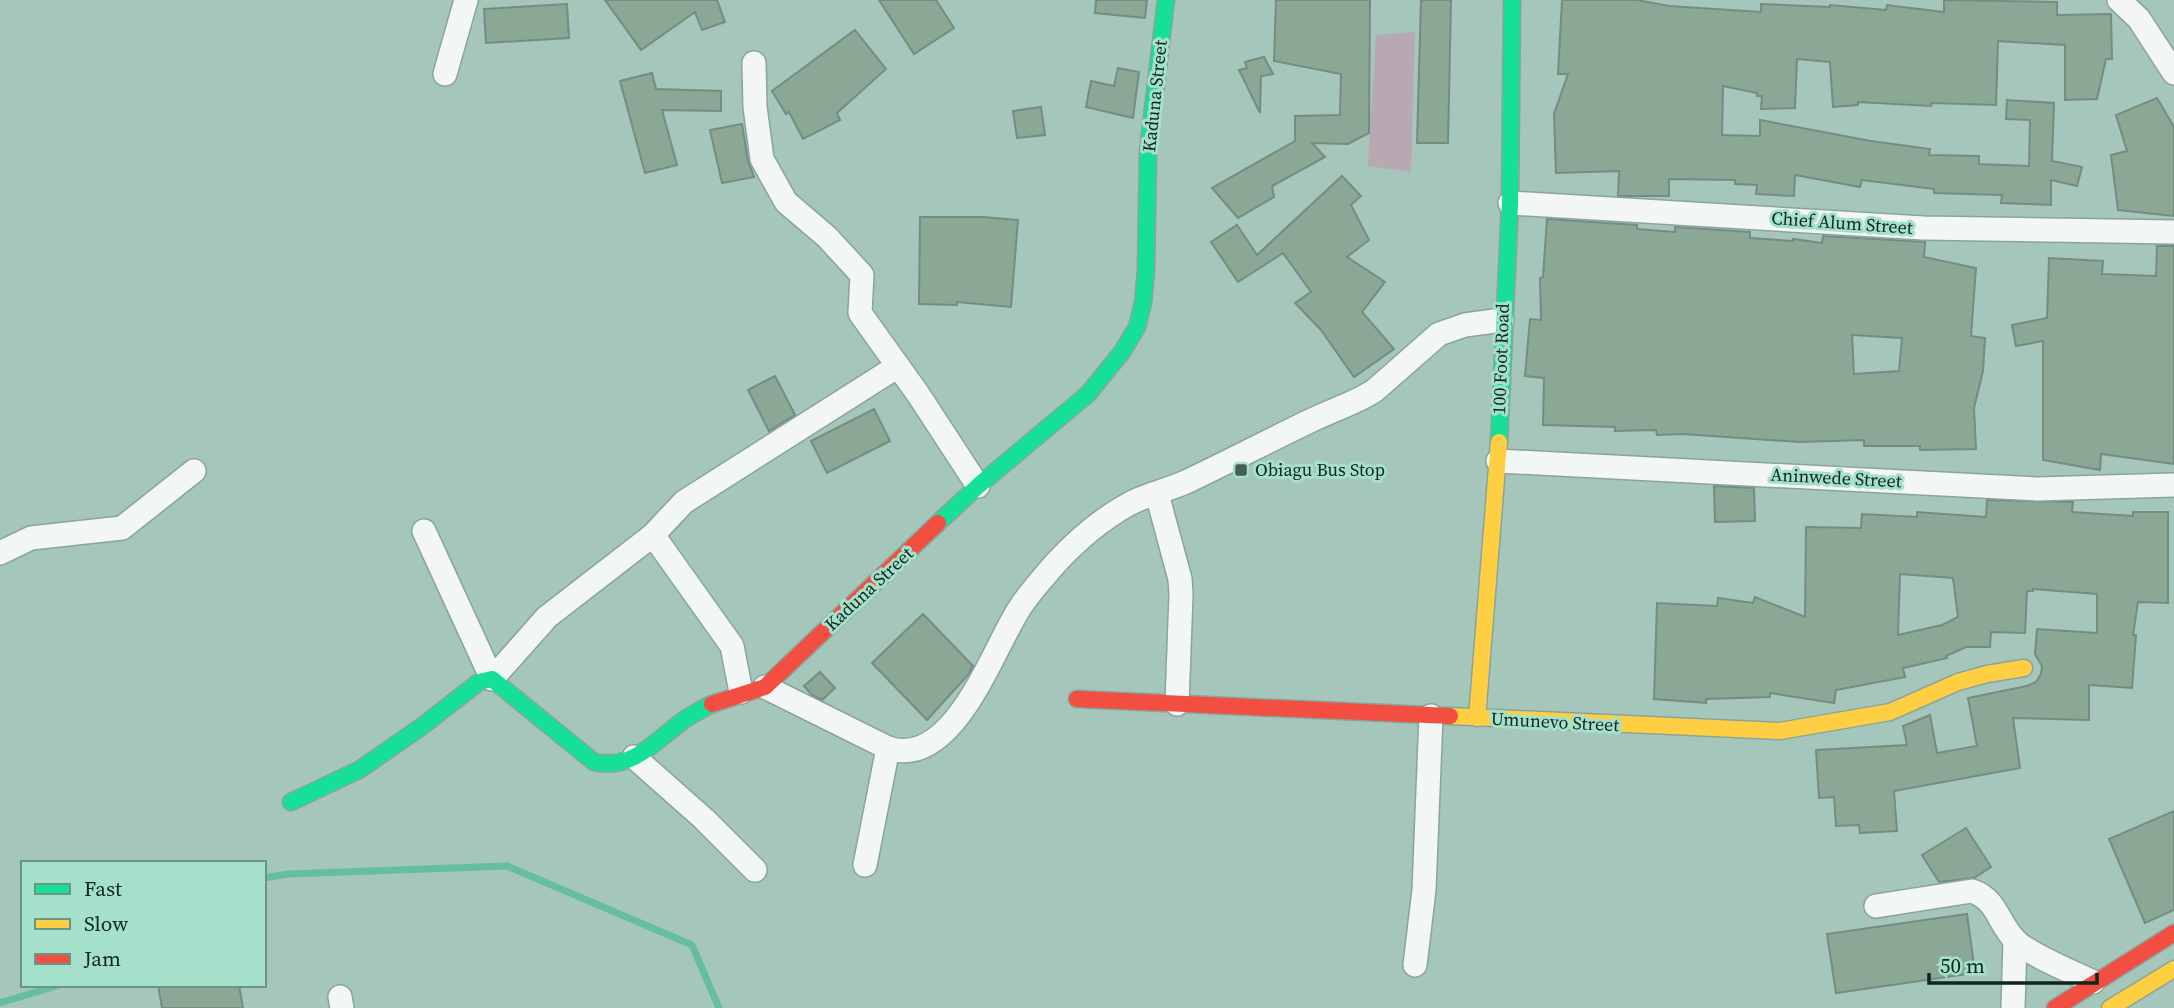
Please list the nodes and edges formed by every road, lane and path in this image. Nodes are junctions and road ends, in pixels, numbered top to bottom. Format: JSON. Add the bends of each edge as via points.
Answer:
{"nodes":[{"id":1,"x":466,"y":0,"type":"edge"},
{"id":2,"x":1166,"y":0,"type":"edge"},
{"id":3,"x":1512,"y":0,"type":"edge"},
{"id":4,"x":2119,"y":0,"type":"edge"},
{"id":5,"x":754,"y":63,"type":"dead end"},
{"id":6,"x":445,"y":74,"type":"dead end"},
{"id":7,"x":2174,"y":74,"type":"edge"},
{"id":8,"x":1510,"y":203,"type":"junction"},
{"id":9,"x":2174,"y":232,"type":"edge"},
{"id":10,"x":1503,"y":320,"type":"junction"},
{"id":11,"x":898,"y":366,"type":"junction"},
{"id":12,"x":1497,"y":461,"type":"junction"},
{"id":13,"x":194,"y":471,"type":"dead end"},
{"id":14,"x":2174,"y":485,"type":"edge"},
{"id":15,"x":978,"y":486,"type":"junction"},
{"id":16,"x":1157,"y":494,"type":"junction"},
{"id":17,"x":424,"y":531,"type":"dead end"},
{"id":18,"x":653,"y":534,"type":"junction"},
{"id":19,"x":0,"y":553,"type":"edge"},
{"id":20,"x":2024,"y":668,"type":"dead end"},
{"id":21,"x":492,"y":679,"type":"junction"},
{"id":22,"x":765,"y":687,"type":"junction"},
{"id":23,"x":741,"y":692,"type":"junction"},
{"id":24,"x":1077,"y":699,"type":"dead end"},
{"id":25,"x":1177,"y":704,"type":"junction"},
{"id":26,"x":1431,"y":716,"type":"junction"},
{"id":27,"x":1477,"y":718,"type":"junction"},
{"id":28,"x":888,"y":748,"type":"junction"},
{"id":29,"x":634,"y":757,"type":"junction"},
{"id":30,"x":291,"y":802,"type":"dead end"},
{"id":31,"x":865,"y":865,"type":"dead end"},
{"id":32,"x":755,"y":870,"type":"dead end"},
{"id":33,"x":1876,"y":906,"type":"dead end"},
{"id":34,"x":2174,"y":933,"type":"edge"},
{"id":35,"x":2015,"y":941,"type":"junction"},
{"id":36,"x":1415,"y":965,"type":"dead end"},
{"id":37,"x":2174,"y":969,"type":"edge"},
{"id":38,"x":2093,"y":982,"type":"junction"},
{"id":39,"x":2013,"y":1008,"type":"edge"},
{"id":40,"x":2055,"y":1008,"type":"edge"},
{"id":41,"x":2110,"y":1008,"type":"edge"}],
"edges":[{"from":1,"to":6,"type":"street"},
{"from":2,"to":15,"type":"street","name":"Kaduna Street","via":[[1148,151],[1146,270],[1137,327],[1088,394]]},
{"from":3,"to":8,"type":"street","name":"100 Foot Road"},
{"from":4,"to":7,"type":"street","via":[[2140,19]]},
{"from":5,"to":11,"type":"street","via":[[762,159],[786,202],[862,275],[860,313]]},
{"from":8,"to":9,"type":"street","name":"Chief Alum Street","via":[[1923,228]]},
{"from":8,"to":10,"type":"street","name":"100 Foot Road"},
{"from":10,"to":12,"type":"street","name":"100 Foot Road"},
{"from":10,"to":16,"type":"street","via":[[1439,334],[1363,398]]},
{"from":11,"to":15,"type":"street"},
{"from":11,"to":18,"type":"street","via":[[684,502]]},
{"from":12,"to":14,"type":"street","name":"Aninwede Street","via":[[2037,489]]},
{"from":12,"to":27,"type":"street","name":"100 Foot Road"},
{"from":13,"to":19,"type":"street","via":[[122,528],[31,538]]},
{"from":15,"to":22,"type":"street","name":"Kaduna Street"},
{"from":16,"to":25,"type":"street","via":[[1181,594]]},
{"from":16,"to":28,"type":"street","via":[[1131,503],[1073,544],[1020,608],[968,702],[941,736],[922,749]]},
{"from":17,"to":21,"type":"street"},
{"from":18,"to":21,"type":"street","via":[[547,617]]},
{"from":18,"to":23,"type":"street","via":[[732,646]]},
{"from":20,"to":27,"type":"street","name":"Umunevo Street","via":[[1958,682],[1890,712],[1780,732]]},
{"from":21,"to":29,"type":"street","via":[[594,762],[620,765]]},
{"from":21,"to":30,"type":"street","via":[[479,682],[359,770]]},
{"from":22,"to":23,"type":"street"},
{"from":22,"to":28,"type":"street"},
{"from":23,"to":29,"type":"street","via":[[691,715]]},
{"from":24,"to":25,"type":"street","name":"Umunevo Street"},
{"from":25,"to":26,"type":"street","name":"Umunevo Street"},
{"from":26,"to":27,"type":"street","name":"Umunevo Street"},
{"from":26,"to":36,"type":"street","via":[[1424,890]]},
{"from":28,"to":31,"type":"street"},
{"from":29,"to":32,"type":"street"},
{"from":33,"to":35,"type":"street","via":[[1972,891],[1991,902]]},
{"from":34,"to":38,"type":"street"},
{"from":35,"to":38,"type":"street"},
{"from":35,"to":39,"type":"street"},
{"from":37,"to":41,"type":"street"},
{"from":38,"to":40,"type":"street"}]}
